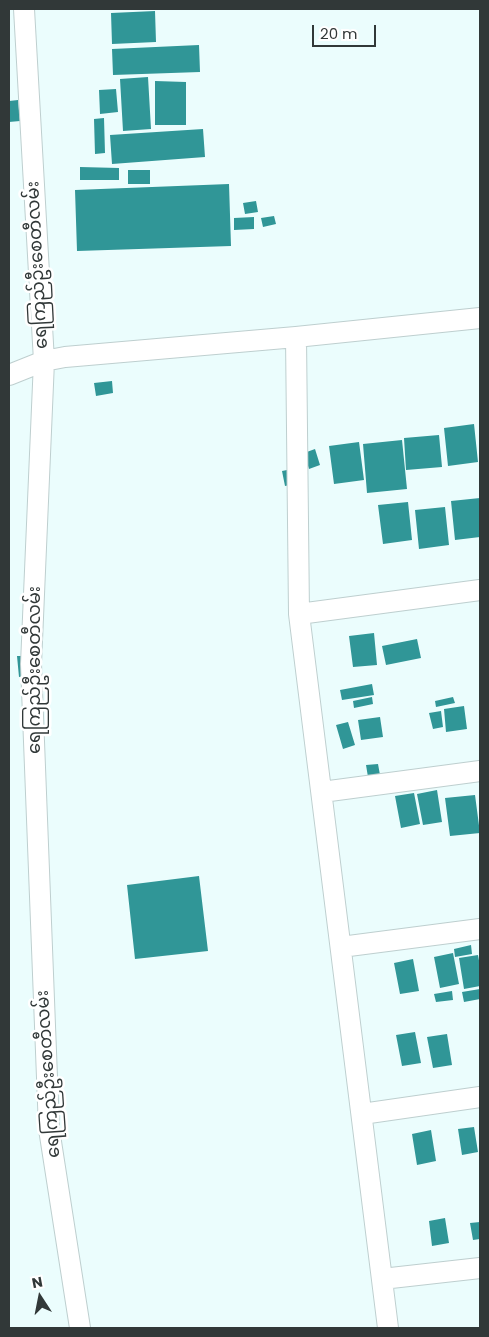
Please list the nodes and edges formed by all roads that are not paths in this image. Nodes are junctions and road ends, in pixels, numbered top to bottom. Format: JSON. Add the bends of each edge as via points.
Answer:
{"nodes":[{"id":1,"x":24,"y":9,"type":"edge"},
{"id":2,"x":480,"y":318,"type":"edge"},
{"id":3,"x":296,"y":337,"type":"junction"},
{"id":4,"x":44,"y":362,"type":"junction"},
{"id":5,"x":9,"y":375,"type":"edge"},
{"id":6,"x":480,"y":590,"type":"edge"},
{"id":7,"x":299,"y":614,"type":"junction"},
{"id":8,"x":480,"y":771,"type":"edge"},
{"id":9,"x":322,"y":792,"type":"junction"},
{"id":10,"x":480,"y":930,"type":"edge"},
{"id":11,"x":341,"y":946,"type":"junction"},
{"id":12,"x":480,"y":1097,"type":"edge"},
{"id":13,"x":362,"y":1114,"type":"junction"},
{"id":14,"x":480,"y":1268,"type":"edge"},
{"id":15,"x":382,"y":1279,"type":"junction"},
{"id":16,"x":80,"y":1328,"type":"edge"},
{"id":17,"x":388,"y":1328,"type":"edge"}],
"edges":[{"from":1,"to":4,"type":"street","name":"ရေကြည်ဦးစေတီလမ်း"},
{"from":2,"to":3,"type":"street"},
{"from":3,"to":4,"type":"street","via":[[65,357]]},
{"from":3,"to":7,"type":"street"},
{"from":4,"to":5,"type":"street"},
{"from":4,"to":16,"type":"street","name":"ရေကြည်ဦးစေတီလမ်း","via":[[31,664],[49,1129]]},
{"from":6,"to":7,"type":"street"},
{"from":7,"to":9,"type":"street"},
{"from":8,"to":9,"type":"street"},
{"from":9,"to":11,"type":"street"},
{"from":10,"to":11,"type":"street"},
{"from":11,"to":13,"type":"street"},
{"from":12,"to":13,"type":"street"},
{"from":13,"to":15,"type":"street"},
{"from":14,"to":15,"type":"street"},
{"from":15,"to":17,"type":"street"}]}
